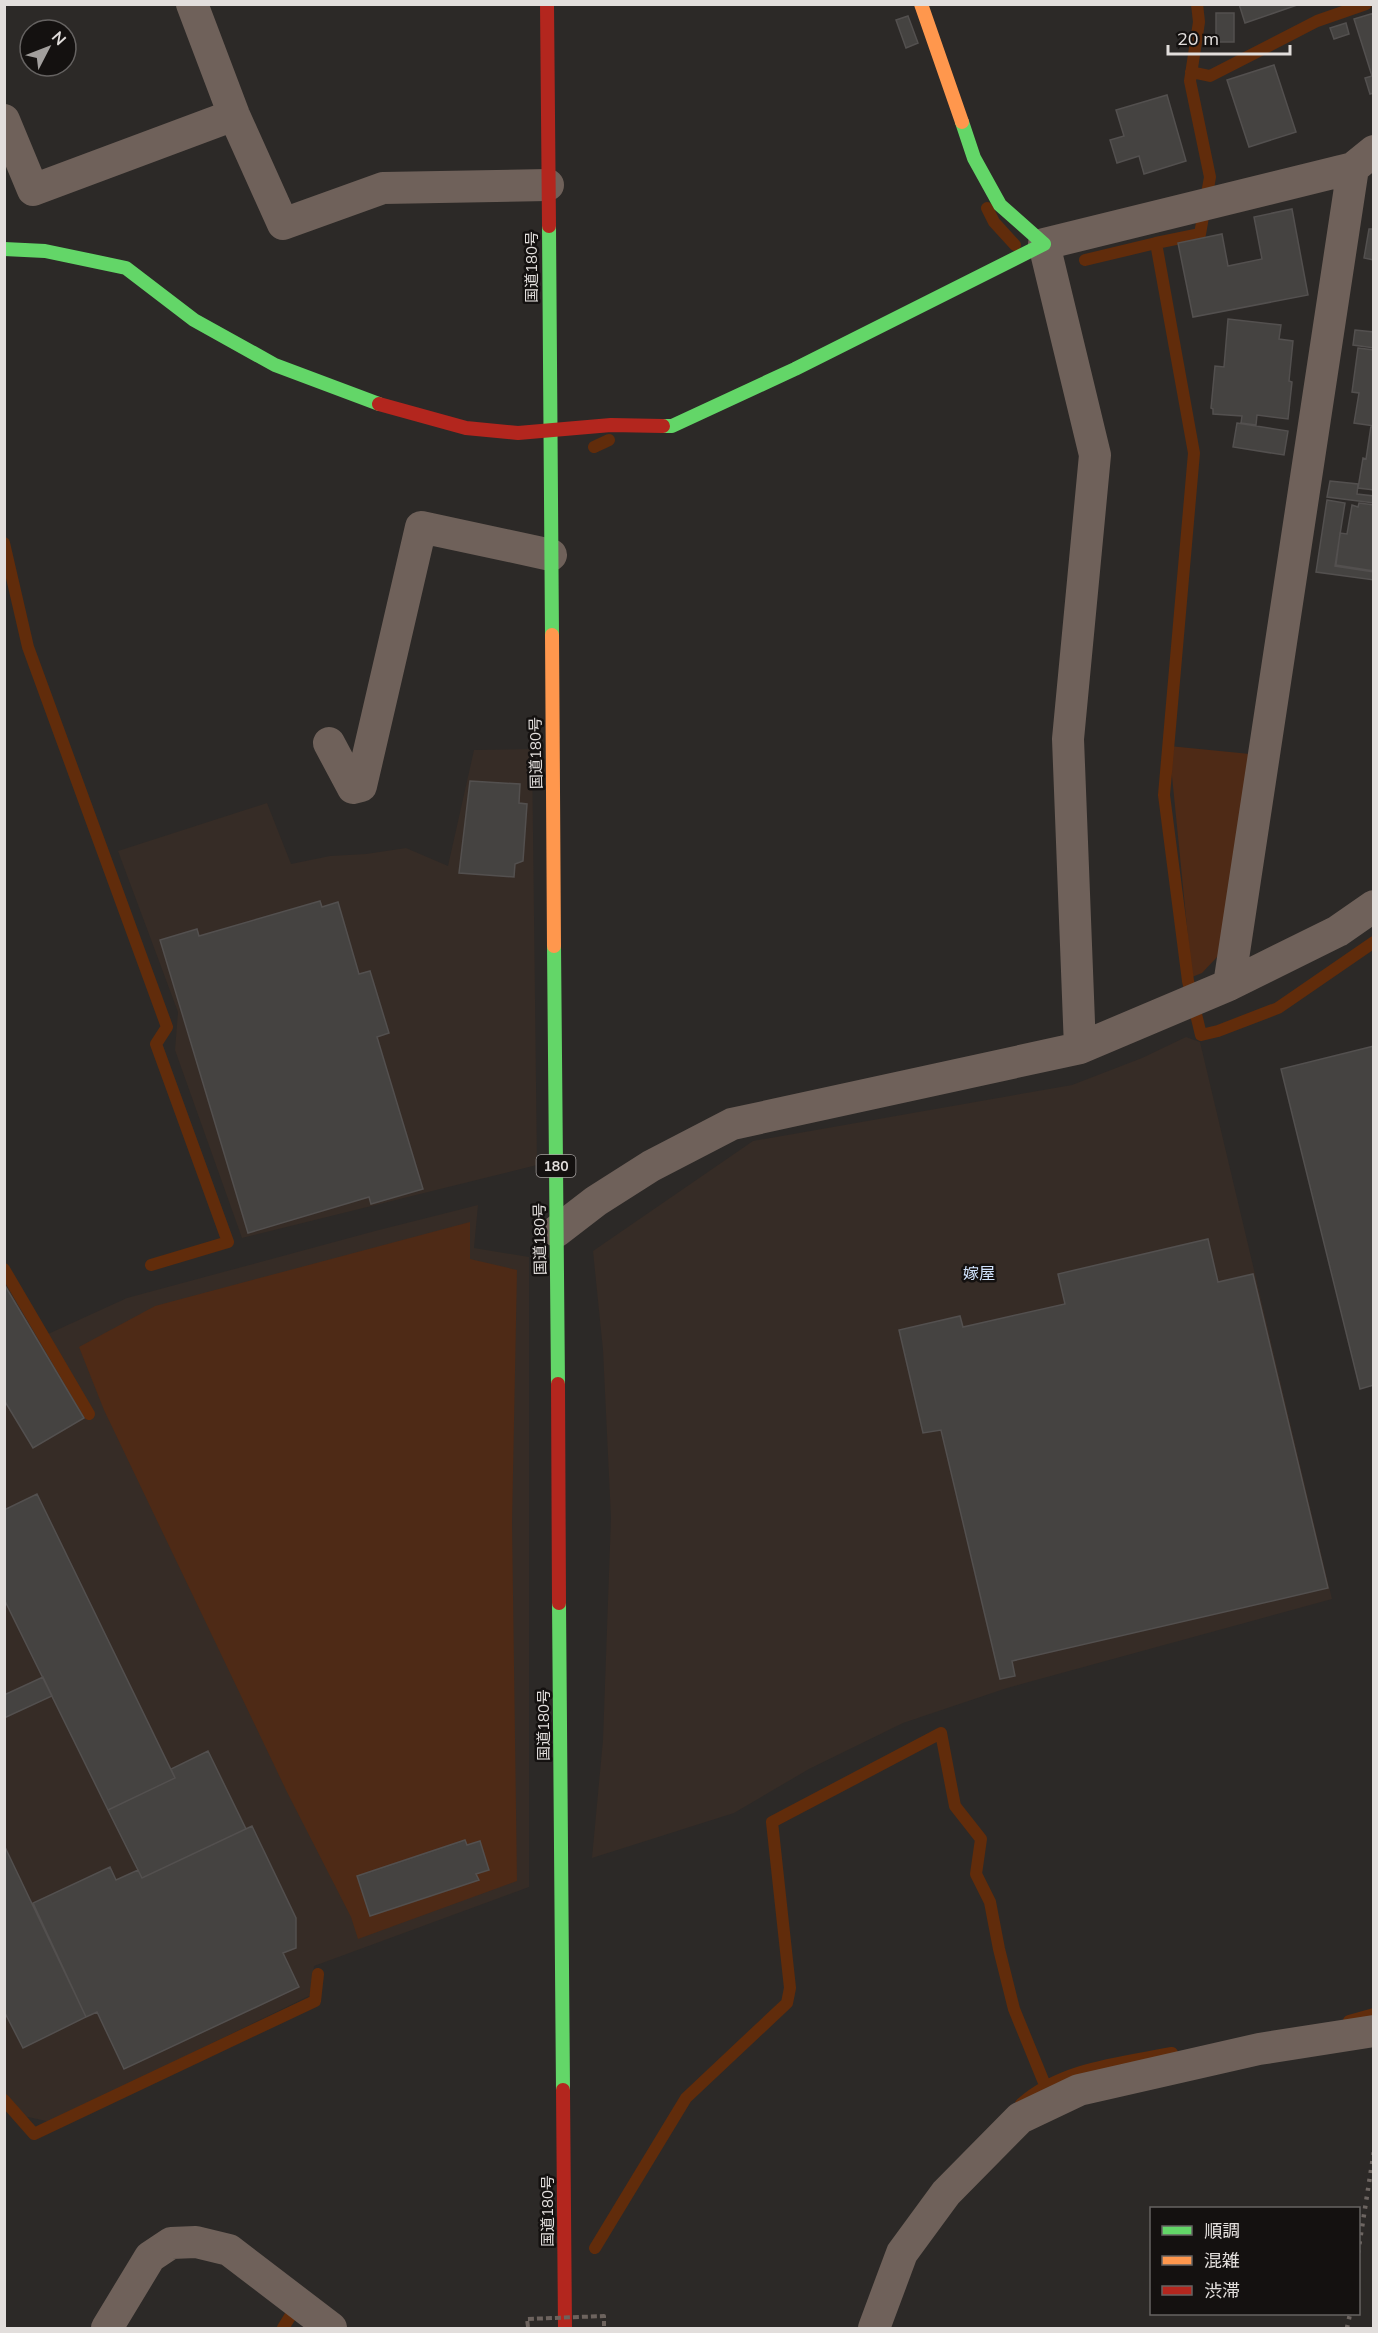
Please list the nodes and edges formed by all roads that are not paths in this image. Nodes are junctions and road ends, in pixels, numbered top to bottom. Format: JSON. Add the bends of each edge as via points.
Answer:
{"nodes":[{"id":1,"x":192,"y":4,"type":"edge"},
{"id":2,"x":547,"y":4,"type":"edge"},
{"id":3,"x":921,"y":4,"type":"edge"},
{"id":4,"x":234,"y":115,"type":"junction"},
{"id":5,"x":4,"y":120,"type":"edge"},
{"id":6,"x":1363,"y":159,"type":"edge"},
{"id":7,"x":548,"y":185,"type":"junction"},
{"id":8,"x":1044,"y":244,"type":"junction"},
{"id":9,"x":4,"y":249,"type":"edge"},
{"id":10,"x":550,"y":431,"type":"junction"},
{"id":11,"x":551,"y":555,"type":"junction"},
{"id":12,"x":328,"y":743,"type":"dead end"},
{"id":13,"x":1374,"y":906,"type":"edge"},
{"id":14,"x":1229,"y":986,"type":"junction"},
{"id":15,"x":1080,"y":1048,"type":"junction"},
{"id":16,"x":557,"y":1231,"type":"junction"},
{"id":17,"x":1374,"y":2031,"type":"edge"},
{"id":18,"x":107,"y":2328,"type":"edge"},
{"id":19,"x":331,"y":2328,"type":"edge"},
{"id":20,"x":565,"y":2328,"type":"edge"},
{"id":21,"x":874,"y":2328,"type":"edge"}],
"edges":[{"from":1,"to":4,"type":"street"},
{"from":2,"to":7,"type":"main road","name":"国道180号","number":"180"},
{"from":3,"to":8,"type":"main road","via":[[974,158],[1000,205]]},
{"from":4,"to":5,"type":"street","via":[[33,190]]},
{"from":4,"to":7,"type":"street","via":[[283,224],[383,188]]},
{"from":6,"to":8,"type":"street","via":[[1204,205]]},
{"from":6,"to":14,"type":"street"},
{"from":7,"to":10,"type":"main road","name":"国道180号","number":"180"},
{"from":8,"to":10,"type":"main road","via":[[672,426],[611,425]]},
{"from":8,"to":15,"type":"street","via":[[1095,454],[1068,739]]},
{"from":9,"to":10,"type":"main road","via":[[45,251],[126,268],[194,320],[275,364],[391,408],[465,428],[518,433]]},
{"from":10,"to":11,"type":"main road","name":"国道180号","number":"180"},
{"from":11,"to":12,"type":"street","via":[[421,527],[361,786],[353,788]]},
{"from":11,"to":16,"type":"main road","name":"国道180号","number":"180"},
{"from":13,"to":14,"type":"street","via":[[1338,931]]},
{"from":14,"to":15,"type":"street"},
{"from":15,"to":16,"type":"street","via":[[732,1124],[651,1166]]},
{"from":16,"to":20,"type":"main road","name":"国道180号","number":"180"},
{"from":17,"to":21,"type":"street","via":[[1259,2049],[1079,2090],[1020,2118],[946,2193],[902,2253]]},
{"from":18,"to":19,"type":"street","via":[[150,2257],[171,2243],[196,2242],[229,2250]]}]}
